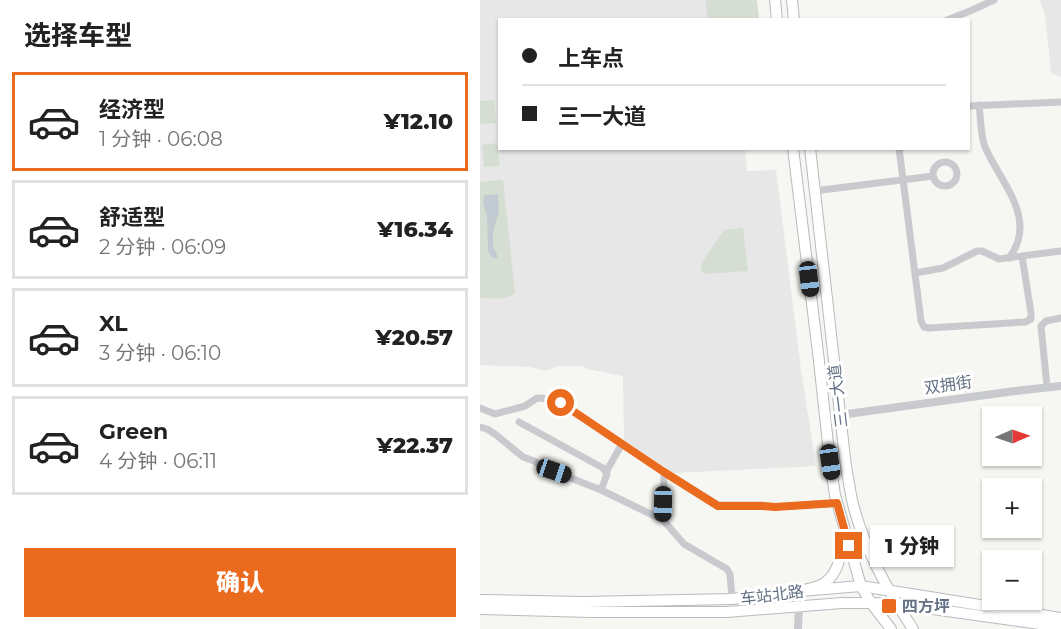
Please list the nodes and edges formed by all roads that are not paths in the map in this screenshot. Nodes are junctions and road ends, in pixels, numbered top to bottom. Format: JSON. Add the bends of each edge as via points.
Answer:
{"nodes":[{"id":1,"x":775,"y":0,"type":"edge"},
{"id":2,"x":792,"y":0,"type":"edge"},
{"id":3,"x":994,"y":0,"type":"edge"},
{"id":4,"x":777,"y":18,"type":"edge"},
{"id":5,"x":794,"y":18,"type":"edge"},
{"id":6,"x":952,"y":18,"type":"edge"},
{"id":7,"x":1061,"y":102,"type":"edge"},
{"id":8,"x":979,"y":105,"type":"junction"},
{"id":9,"x":970,"y":106,"type":"edge"},
{"id":10,"x":793,"y":150,"type":"edge"},
{"id":11,"x":810,"y":150,"type":"edge"},
{"id":12,"x":899,"y":150,"type":"edge"},
{"id":13,"x":933,"y":176,"type":"dead end"},
{"id":14,"x":903,"y":180,"type":"junction"},
{"id":15,"x":814,"y":191,"type":"junction"},
{"id":16,"x":1061,"y":251,"type":"edge"},
{"id":17,"x":1022,"y":256,"type":"junction"},
{"id":18,"x":1009,"y":258,"type":"junction"},
{"id":19,"x":915,"y":273,"type":"junction"},
{"id":20,"x":1061,"y":318,"type":"edge"},
{"id":21,"x":1031,"y":320,"type":"junction"},
{"id":22,"x":1041,"y":326,"type":"junction"},
{"id":23,"x":1061,"y":386,"type":"edge"},
{"id":24,"x":1047,"y":387,"type":"junction"},
{"id":25,"x":480,"y":408,"type":"edge"},
{"id":26,"x":840,"y":415,"type":"junction"},
{"id":27,"x":519,"y":422,"type":"dead end"},
{"id":28,"x":480,"y":427,"type":"edge"},
{"id":29,"x":622,"y":444,"type":"junction"},
{"id":30,"x":606,"y":472,"type":"junction"},
{"id":31,"x":664,"y":472,"type":"junction"},
{"id":32,"x":602,"y":490,"type":"junction"},
{"id":33,"x":837,"y":503,"type":"junction"},
{"id":34,"x":663,"y":520,"type":"junction"},
{"id":35,"x":843,"y":526,"type":"junction"},
{"id":36,"x":861,"y":586,"type":"junction"},
{"id":37,"x":889,"y":590,"type":"junction"},
{"id":38,"x":801,"y":591,"type":"junction"},
{"id":39,"x":732,"y":599,"type":"junction"},
{"id":40,"x":480,"y":600,"type":"edge"},
{"id":41,"x":871,"y":603,"type":"junction"},
{"id":42,"x":897,"y":604,"type":"junction"},
{"id":43,"x":799,"y":606,"type":"junction"},
{"id":44,"x":480,"y":609,"type":"edge"},
{"id":45,"x":1061,"y":618,"type":"edge"},
{"id":46,"x":1061,"y":627,"type":"edge"},
{"id":47,"x":798,"y":629,"type":"edge"},
{"id":48,"x":891,"y":629,"type":"edge"},
{"id":49,"x":913,"y":629,"type":"edge"}],
"edges":[{"from":1,"to":4,"type":"main road"},
{"from":2,"to":5,"type":"main road"},
{"from":3,"to":6,"type":"street"},
{"from":7,"to":8,"type":"street"},
{"from":8,"to":9,"type":"street"},
{"from":8,"to":18,"type":"street","via":[[985,147],[1018,210],[1018,243]]},
{"from":10,"to":33,"type":"main road","name":"三一大道"},
{"from":11,"to":15,"type":"main road","name":"三一大道"},
{"from":12,"to":14,"type":"street"},
{"from":13,"to":14,"type":"street"},
{"from":14,"to":15,"type":"street"},
{"from":14,"to":19,"type":"street"},
{"from":15,"to":26,"type":"main road","name":"三一大道"},
{"from":16,"to":17,"type":"street"},
{"from":17,"to":18,"type":"street"},
{"from":17,"to":21,"type":"street"},
{"from":18,"to":19,"type":"street","via":[[999,259],[977,251],[943,268]]},
{"from":19,"to":21,"type":"street","via":[[924,327]]},
{"from":20,"to":22,"type":"street"},
{"from":21,"to":22,"type":"street"},
{"from":22,"to":24,"type":"street"},
{"from":23,"to":24,"type":"street","name":"双拥街"},
{"from":24,"to":26,"type":"street","name":"双拥街"},
{"from":25,"to":29,"type":"street","via":[[495,414],[525,406],[537,398],[550,398]]},
{"from":26,"to":37,"type":"main road","name":"三一大道","via":[[854,507]]},
{"from":27,"to":30,"type":"street"},
{"from":28,"to":32,"type":"street","via":[[495,434],[523,458]]},
{"from":29,"to":30,"type":"street"},
{"from":29,"to":31,"type":"street"},
{"from":30,"to":32,"type":"street"},
{"from":31,"to":33,"type":"street","via":[[718,506]]},
{"from":31,"to":34,"type":"street"},
{"from":32,"to":34,"type":"street"},
{"from":33,"to":35,"type":"main road","name":"三一大道"},
{"from":34,"to":39,"type":"street","via":[[684,544],[727,569]]},
{"from":35,"to":36,"type":"main road","name":"三一大道"},
{"from":35,"to":38,"type":"main road","via":[[837,567],[821,585]]},
{"from":36,"to":37,"type":"main road","name":"车站北路"},
{"from":36,"to":38,"type":"main road","name":"车站北路"},
{"from":36,"to":41,"type":"main road","name":"三一大道"},
{"from":37,"to":42,"type":"main road","name":"三一大道"},
{"from":37,"to":45,"type":"main road","name":"车站北路"},
{"from":38,"to":39,"type":"main road","name":"车站北路"},
{"from":39,"to":40,"type":"main road","name":"车站北路"},
{"from":41,"to":42,"type":"main road","name":"车站北路"},
{"from":41,"to":43,"type":"main road","name":"车站北路"},
{"from":41,"to":48,"type":"main road","name":"三一大道"},
{"from":42,"to":46,"type":"main road","name":"车站北路"},
{"from":42,"to":49,"type":"main road","name":"三一大道"},
{"from":43,"to":44,"type":"main road","name":"车站北路","via":[[727,612]]},
{"from":43,"to":47,"type":"street"}]}
